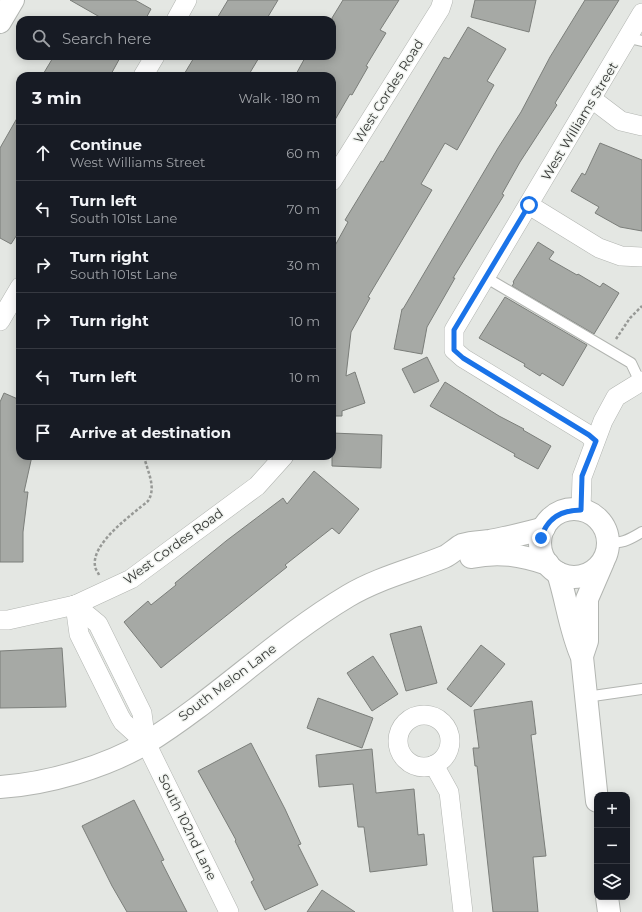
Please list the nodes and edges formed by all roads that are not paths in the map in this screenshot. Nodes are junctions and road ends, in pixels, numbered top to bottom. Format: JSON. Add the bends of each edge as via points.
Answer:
{"nodes":[{"id":1,"x":13,"y":0,"type":"edge"},
{"id":2,"x":187,"y":0,"type":"edge"},
{"id":3,"x":443,"y":0,"type":"edge"},
{"id":4,"x":642,"y":13,"type":"edge"},
{"id":5,"x":178,"y":16,"type":"edge"},
{"id":6,"x":0,"y":22,"type":"edge"},
{"id":7,"x":635,"y":40,"type":"edge"},
{"id":8,"x":153,"y":60,"type":"edge"},
{"id":9,"x":145,"y":72,"type":"edge"},
{"id":10,"x":592,"y":99,"type":"junction"},
{"id":11,"x":642,"y":126,"type":"edge"},
{"id":12,"x":336,"y":175,"type":"edge"},
{"id":13,"x":529,"y":205,"type":"junction"},
{"id":14,"x":642,"y":258,"type":"edge"},
{"id":15,"x":485,"y":277,"type":"junction"},
{"id":16,"x":16,"y":294,"type":"edge"},
{"id":17,"x":0,"y":320,"type":"edge"},
{"id":18,"x":641,"y":382,"type":"edge"},
{"id":19,"x":596,"y":441,"type":"junction"},
{"id":20,"x":280,"y":460,"type":"edge"},
{"id":21,"x":581,"y":510,"type":"junction"},
{"id":22,"x":544,"y":528,"type":"junction"},
{"id":23,"x":642,"y":532,"type":"edge"},
{"id":24,"x":606,"y":549,"type":"junction"},
{"id":25,"x":446,"y":556,"type":"junction"},
{"id":26,"x":553,"y":569,"type":"junction"},
{"id":27,"x":74,"y":605,"type":"junction"},
{"id":28,"x":0,"y":620,"type":"edge"},
{"id":29,"x":582,"y":657,"type":"junction"},
{"id":30,"x":642,"y":689,"type":"edge"},
{"id":31,"x":586,"y":696,"type":"junction"},
{"id":32,"x":146,"y":743,"type":"junction"},
{"id":33,"x":434,"y":765,"type":"dead end"},
{"id":34,"x":0,"y":787,"type":"edge"},
{"id":35,"x":596,"y":792,"type":"edge"},
{"id":36,"x":607,"y":900,"type":"edge"},
{"id":37,"x":229,"y":912,"type":"edge"},
{"id":38,"x":463,"y":912,"type":"edge"},
{"id":39,"x":609,"y":912,"type":"edge"}],
"edges":[{"from":1,"to":6,"type":"street"},
{"from":2,"to":5,"type":"street"},
{"from":3,"to":12,"type":"street","name":"West Cordes Road","via":[[440,9]]},
{"from":4,"to":7,"type":"street","name":"West Williams Street"},
{"from":7,"to":10,"type":"street","name":"West Williams Street"},
{"from":8,"to":9,"type":"street"},
{"from":10,"to":11,"type":"street","via":[[621,121]]},
{"from":10,"to":13,"type":"street","name":"West Williams Street"},
{"from":13,"to":14,"type":"street","via":[[599,248],[621,256]]},
{"from":13,"to":15,"type":"street","name":"West Williams Street"},
{"from":15,"to":18,"type":"lane","via":[[631,363]]},
{"from":15,"to":19,"type":"street","name":"West Williams Street","via":[[454,330],[454,350]]},
{"from":16,"to":17,"type":"street"},
{"from":18,"to":19,"type":"street","via":[[616,397]]},
{"from":19,"to":21,"type":"street","via":[[582,476]]},
{"from":20,"to":27,"type":"street","name":"West Cordes Road","via":[[257,486],[131,579]]},
{"from":21,"to":22,"type":"street","via":[[559,513],[550,519]]},
{"from":21,"to":24,"type":"street","via":[[599,520],[605,529]]},
{"from":22,"to":25,"type":"street","name":"South Melon Lane","via":[[462,546]]},
{"from":22,"to":26,"type":"street","via":[[540,547]]},
{"from":23,"to":24,"type":"lane","via":[[625,542],[611,541]]},
{"from":24,"to":26,"type":"street","via":[[597,568],[588,574],[568,577]]},
{"from":24,"to":29,"type":"street","via":[[587,599],[587,641]]},
{"from":25,"to":26,"type":"street","name":"South Melon Lane","via":[[520,556]]},
{"from":25,"to":32,"type":"street","name":"South Melon Lane","via":[[380,580],[349,596],[298,629]]},
{"from":26,"to":29,"type":"street","via":[[565,594],[573,638]]},
{"from":27,"to":28,"type":"street","name":"West Cordes Road"},
{"from":27,"to":32,"type":"street","name":"South 102nd Lane","via":[[98,624],[142,713]]},
{"from":29,"to":31,"type":"street"},
{"from":30,"to":31,"type":"lane"},
{"from":31,"to":35,"type":"street"},
{"from":32,"to":34,"type":"street","name":"South Melon Lane","via":[[115,759],[76,772],[41,781]]},
{"from":32,"to":37,"type":"street","name":"South 102nd Lane"},
{"from":33,"to":38,"type":"street","via":[[449,792]]},
{"from":36,"to":39,"type":"street"}]}
